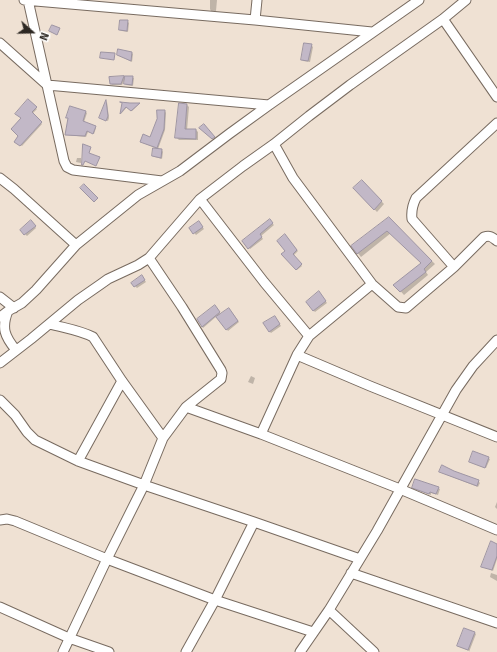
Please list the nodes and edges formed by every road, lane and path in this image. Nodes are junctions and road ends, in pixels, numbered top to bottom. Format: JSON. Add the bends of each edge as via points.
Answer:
{"nodes":[{"id":1,"x":24,"y":0,"type":"edge"},
{"id":2,"x":28,"y":0,"type":"edge"},
{"id":3,"x":257,"y":0,"type":"edge"},
{"id":4,"x":418,"y":0,"type":"edge"},
{"id":5,"x":466,"y":0,"type":"edge"},
{"id":6,"x":443,"y":18,"type":"junction"},
{"id":7,"x":255,"y":20,"type":"junction"},
{"id":8,"x":372,"y":32,"type":"junction"},
{"id":9,"x":0,"y":43,"type":"edge"},
{"id":10,"x":47,"y":85,"type":"junction"},
{"id":11,"x":497,"y":96,"type":"edge"},
{"id":12,"x":269,"y":105,"type":"junction"},
{"id":13,"x":497,"y":123,"type":"edge"},
{"id":14,"x":274,"y":144,"type":"junction"},
{"id":15,"x":0,"y":178,"type":"edge"},
{"id":16,"x":162,"y":182,"type":"junction"},
{"id":17,"x":200,"y":199,"type":"junction"},
{"id":18,"x":497,"y":241,"type":"edge"},
{"id":19,"x":76,"y":245,"type":"junction"},
{"id":20,"x":150,"y":258,"type":"junction"},
{"id":21,"x":454,"y":267,"type":"junction"},
{"id":22,"x":372,"y":284,"type":"junction"},
{"id":23,"x":0,"y":297,"type":"edge"},
{"id":24,"x":11,"y":310,"type":"junction"},
{"id":25,"x":0,"y":318,"type":"edge"},
{"id":26,"x":50,"y":324,"type":"junction"},
{"id":27,"x":309,"y":336,"type":"junction"},
{"id":28,"x":497,"y":340,"type":"edge"},
{"id":29,"x":16,"y":350,"type":"junction"},
{"id":30,"x":296,"y":355,"type":"junction"},
{"id":31,"x":0,"y":362,"type":"edge"},
{"id":32,"x":122,"y":381,"type":"junction"},
{"id":33,"x":0,"y":400,"type":"edge"},
{"id":34,"x":186,"y":407,"type":"junction"},
{"id":35,"x":442,"y":414,"type":"junction"},
{"id":36,"x":261,"y":434,"type":"junction"},
{"id":37,"x":497,"y":437,"type":"edge"},
{"id":38,"x":163,"y":438,"type":"junction"},
{"id":39,"x":78,"y":461,"type":"junction"},
{"id":40,"x":144,"y":485,"type":"junction"},
{"id":41,"x":400,"y":489,"type":"junction"},
{"id":42,"x":0,"y":520,"type":"edge"},
{"id":43,"x":254,"y":522,"type":"junction"},
{"id":44,"x":497,"y":530,"type":"edge"},
{"id":45,"x":107,"y":559,"type":"junction"},
{"id":46,"x":360,"y":559,"type":"junction"},
{"id":47,"x":351,"y":573,"type":"junction"},
{"id":48,"x":215,"y":600,"type":"junction"},
{"id":49,"x":0,"y":607,"type":"edge"},
{"id":50,"x":329,"y":610,"type":"junction"},
{"id":51,"x":497,"y":623,"type":"edge"},
{"id":52,"x":314,"y":632,"type":"junction"},
{"id":53,"x":69,"y":638,"type":"junction"},
{"id":54,"x":63,"y":652,"type":"edge"},
{"id":55,"x":109,"y":652,"type":"edge"},
{"id":56,"x":186,"y":652,"type":"edge"},
{"id":57,"x":300,"y":652,"type":"edge"},
{"id":58,"x":374,"y":652,"type":"edge"}],
"edges":[{"from":1,"to":2,"type":"street"},
{"from":2,"to":7,"type":"street"},
{"from":2,"to":10,"type":"street"},
{"from":3,"to":7,"type":"street"},
{"from":4,"to":8,"type":"street"},
{"from":5,"to":6,"type":"street"},
{"from":6,"to":11,"type":"street"},
{"from":6,"to":14,"type":"street"},
{"from":7,"to":8,"type":"street"},
{"from":8,"to":12,"type":"street"},
{"from":9,"to":10,"type":"street"},
{"from":10,"to":12,"type":"street"},
{"from":10,"to":16,"type":"street","via":[[67,167],[73,170]]},
{"from":12,"to":16,"type":"street"},
{"from":13,"to":21,"type":"street","via":[[412,204],[412,219]]},
{"from":14,"to":17,"type":"street"},
{"from":14,"to":22,"type":"street","via":[[293,178]]},
{"from":15,"to":19,"type":"street"},
{"from":16,"to":19,"type":"street","via":[[138,195]]},
{"from":17,"to":20,"type":"street"},
{"from":17,"to":27,"type":"street"},
{"from":18,"to":21,"type":"street","via":[[492,237],[484,237]]},
{"from":19,"to":24,"type":"street","via":[[36,290]]},
{"from":20,"to":26,"type":"street","via":[[108,279]]},
{"from":20,"to":34,"type":"street","via":[[222,373],[221,379]]},
{"from":21,"to":22,"type":"street","via":[[406,308],[398,307]]},
{"from":22,"to":27,"type":"street"},
{"from":23,"to":24,"type":"street"},
{"from":24,"to":25,"type":"street"},
{"from":24,"to":29,"type":"street","via":[[4,320],[4,327],[8,342]]},
{"from":26,"to":29,"type":"street"},
{"from":26,"to":32,"type":"street","via":[[93,337]]},
{"from":27,"to":30,"type":"street"},
{"from":28,"to":35,"type":"street","via":[[473,366]]},
{"from":29,"to":31,"type":"street"},
{"from":30,"to":35,"type":"street"},
{"from":30,"to":36,"type":"street"},
{"from":32,"to":38,"type":"street"},
{"from":32,"to":39,"type":"street"},
{"from":33,"to":39,"type":"street","via":[[35,440]]},
{"from":34,"to":36,"type":"street"},
{"from":34,"to":38,"type":"street"},
{"from":35,"to":37,"type":"street"},
{"from":35,"to":41,"type":"street"},
{"from":36,"to":41,"type":"street"},
{"from":38,"to":40,"type":"street"},
{"from":39,"to":40,"type":"street"},
{"from":40,"to":43,"type":"street"},
{"from":40,"to":45,"type":"street"},
{"from":41,"to":44,"type":"street"},
{"from":41,"to":46,"type":"street"},
{"from":42,"to":45,"type":"street","via":[[15,521]]},
{"from":43,"to":46,"type":"street"},
{"from":43,"to":48,"type":"street"},
{"from":45,"to":48,"type":"street"},
{"from":45,"to":53,"type":"street"},
{"from":46,"to":47,"type":"street"},
{"from":47,"to":50,"type":"street"},
{"from":47,"to":51,"type":"street"},
{"from":48,"to":52,"type":"street"},
{"from":48,"to":56,"type":"street"},
{"from":49,"to":53,"type":"street"},
{"from":50,"to":52,"type":"street"},
{"from":50,"to":58,"type":"street"},
{"from":52,"to":57,"type":"street"},
{"from":53,"to":54,"type":"street"},
{"from":53,"to":55,"type":"street"}]}
